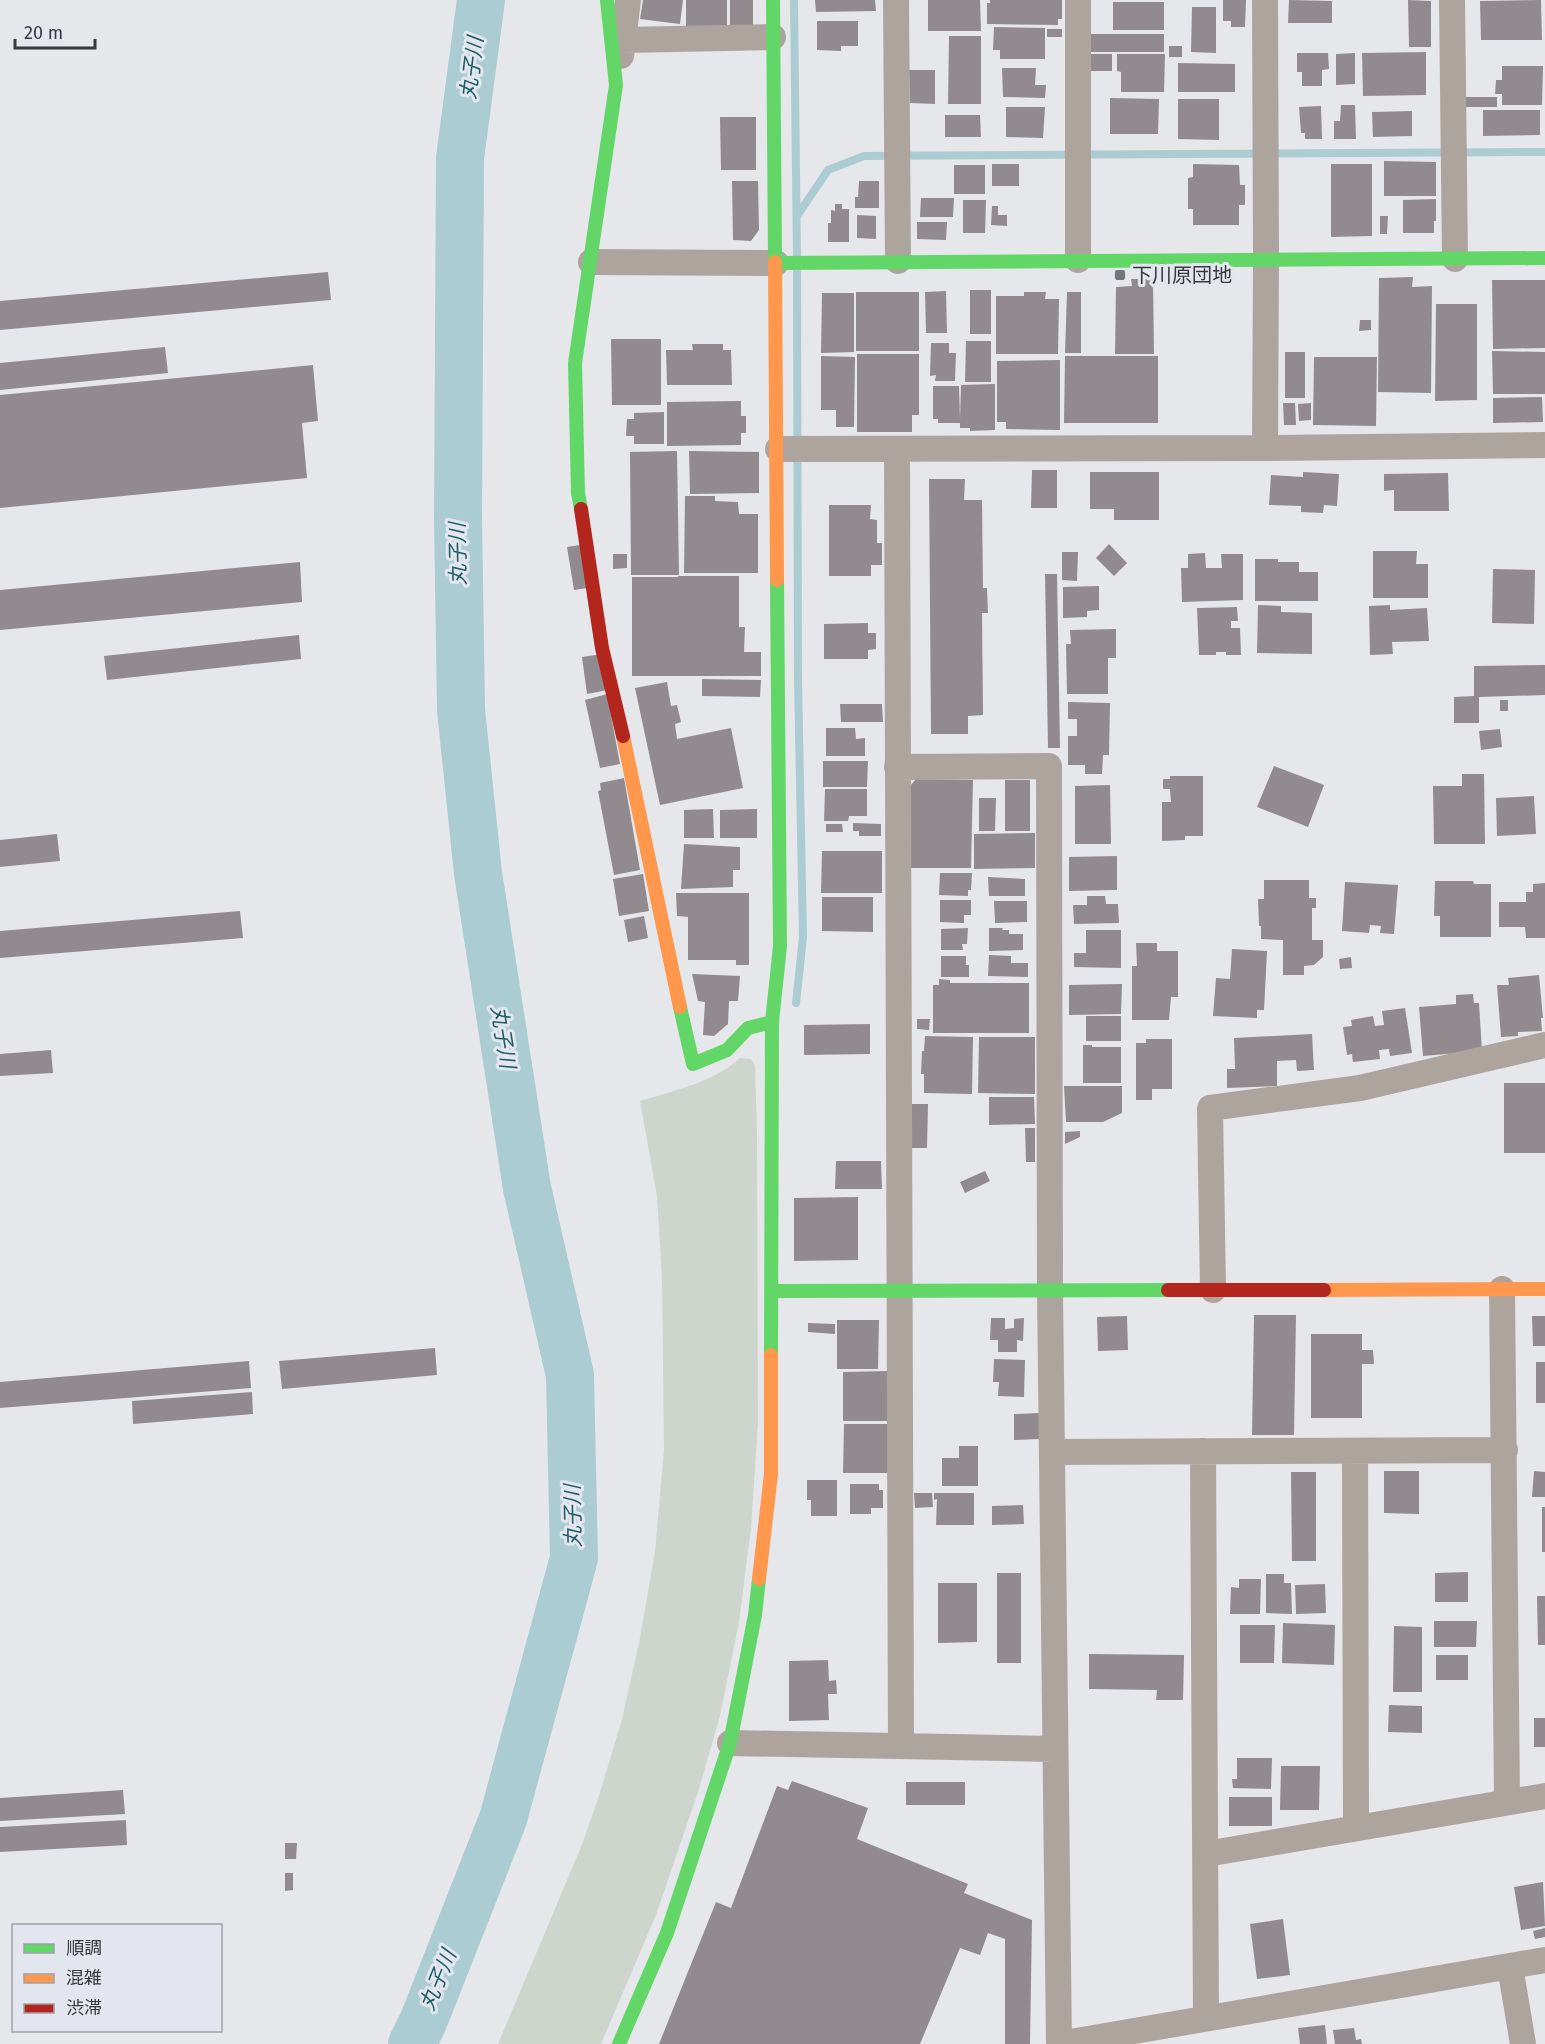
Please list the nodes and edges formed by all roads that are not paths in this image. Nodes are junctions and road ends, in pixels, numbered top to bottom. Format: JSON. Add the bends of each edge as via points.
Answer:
{"nodes":[{"id":1,"x":607,"y":0,"type":"edge"},
{"id":2,"x":628,"y":0,"type":"edge"},
{"id":3,"x":773,"y":0,"type":"edge"},
{"id":4,"x":896,"y":0,"type":"edge"},
{"id":5,"x":1078,"y":0,"type":"edge"},
{"id":6,"x":1265,"y":0,"type":"edge"},
{"id":7,"x":1452,"y":0,"type":"edge"},
{"id":8,"x":773,"y":37,"type":"junction"},
{"id":9,"x":624,"y":40,"type":"junction"},
{"id":10,"x":616,"y":85,"type":"junction"},
{"id":11,"x":1545,"y":258,"type":"edge"},
{"id":12,"x":1455,"y":259,"type":"junction"},
{"id":13,"x":1078,"y":260,"type":"junction"},
{"id":14,"x":1266,"y":260,"type":"junction"},
{"id":15,"x":898,"y":261,"type":"junction"},
{"id":16,"x":591,"y":262,"type":"junction"},
{"id":17,"x":776,"y":263,"type":"junction"},
{"id":18,"x":1545,"y":445,"type":"edge"},
{"id":19,"x":1265,"y":448,"type":"junction"},
{"id":20,"x":778,"y":449,"type":"junction"},
{"id":21,"x":897,"y":449,"type":"junction"},
{"id":22,"x":897,"y":767,"type":"junction"},
{"id":23,"x":772,"y":1022,"type":"junction"},
{"id":24,"x":1545,"y":1045,"type":"edge"},
{"id":25,"x":1502,"y":1289,"type":"junction"},
{"id":26,"x":1545,"y":1289,"type":"edge"},
{"id":27,"x":1214,"y":1290,"type":"junction"},
{"id":28,"x":772,"y":1291,"type":"junction"},
{"id":29,"x":900,"y":1291,"type":"junction"},
{"id":30,"x":1050,"y":1291,"type":"junction"},
{"id":31,"x":1505,"y":1450,"type":"junction"},
{"id":32,"x":1355,"y":1451,"type":"junction"},
{"id":33,"x":1052,"y":1452,"type":"junction"},
{"id":34,"x":1203,"y":1452,"type":"junction"},
{"id":35,"x":730,"y":1743,"type":"junction"},
{"id":36,"x":901,"y":1745,"type":"junction"},
{"id":37,"x":1056,"y":1749,"type":"junction"},
{"id":38,"x":1545,"y":1796,"type":"edge"},
{"id":39,"x":1507,"y":1801,"type":"junction"},
{"id":40,"x":1356,"y":1828,"type":"junction"},
{"id":41,"x":1206,"y":1854,"type":"junction"},
{"id":42,"x":1545,"y":1960,"type":"edge"},
{"id":43,"x":1510,"y":1966,"type":"junction"},
{"id":44,"x":1206,"y":2018,"type":"junction"},
{"id":45,"x":619,"y":2044,"type":"edge"},
{"id":46,"x":1059,"y":2044,"type":"edge"},
{"id":47,"x":1523,"y":2044,"type":"edge"}],
"edges":[{"from":1,"to":10,"type":"street"},
{"from":2,"to":9,"type":"street"},
{"from":3,"to":8,"type":"street"},
{"from":4,"to":15,"type":"street"},
{"from":5,"to":13,"type":"street"},
{"from":6,"to":14,"type":"street"},
{"from":7,"to":12,"type":"street"},
{"from":8,"to":9,"type":"street"},
{"from":8,"to":17,"type":"street"},
{"from":9,"to":10,"type":"street"},
{"from":10,"to":16,"type":"street"},
{"from":11,"to":12,"type":"street"},
{"from":12,"to":14,"type":"street"},
{"from":13,"to":14,"type":"street"},
{"from":13,"to":15,"type":"street"},
{"from":14,"to":19,"type":"street"},
{"from":15,"to":17,"type":"street"},
{"from":16,"to":17,"type":"street"},
{"from":16,"to":23,"type":"street","via":[[575,363],[578,493],[602,648],[693,1064],[727,1050],[748,1028]]},
{"from":17,"to":20,"type":"street"},
{"from":18,"to":19,"type":"street"},
{"from":19,"to":21,"type":"street"},
{"from":20,"to":21,"type":"street"},
{"from":20,"to":23,"type":"street","via":[[780,946]]},
{"from":21,"to":22,"type":"street"},
{"from":22,"to":29,"type":"street"},
{"from":22,"to":30,"type":"street","via":[[1048,766]]},
{"from":23,"to":28,"type":"street"},
{"from":24,"to":27,"type":"street","via":[[1360,1088],[1210,1108]]},
{"from":25,"to":26,"type":"street"},
{"from":25,"to":27,"type":"street"},
{"from":25,"to":31,"type":"street"},
{"from":27,"to":30,"type":"street"},
{"from":28,"to":29,"type":"street"},
{"from":28,"to":35,"type":"street","via":[[771,1474],[755,1615]]},
{"from":29,"to":30,"type":"street"},
{"from":29,"to":36,"type":"street"},
{"from":30,"to":33,"type":"street"},
{"from":31,"to":32,"type":"street"},
{"from":31,"to":39,"type":"street"},
{"from":32,"to":34,"type":"street"},
{"from":32,"to":40,"type":"street"},
{"from":33,"to":34,"type":"street"},
{"from":33,"to":37,"type":"street"},
{"from":34,"to":41,"type":"street"},
{"from":35,"to":36,"type":"street"},
{"from":35,"to":45,"type":"street","via":[[667,1933]]},
{"from":36,"to":37,"type":"street"},
{"from":37,"to":46,"type":"street"},
{"from":38,"to":39,"type":"street"},
{"from":39,"to":40,"type":"street"},
{"from":40,"to":41,"type":"street"},
{"from":41,"to":44,"type":"street"},
{"from":42,"to":43,"type":"street"},
{"from":43,"to":44,"type":"street"},
{"from":43,"to":47,"type":"street"},
{"from":44,"to":46,"type":"street"}]}
